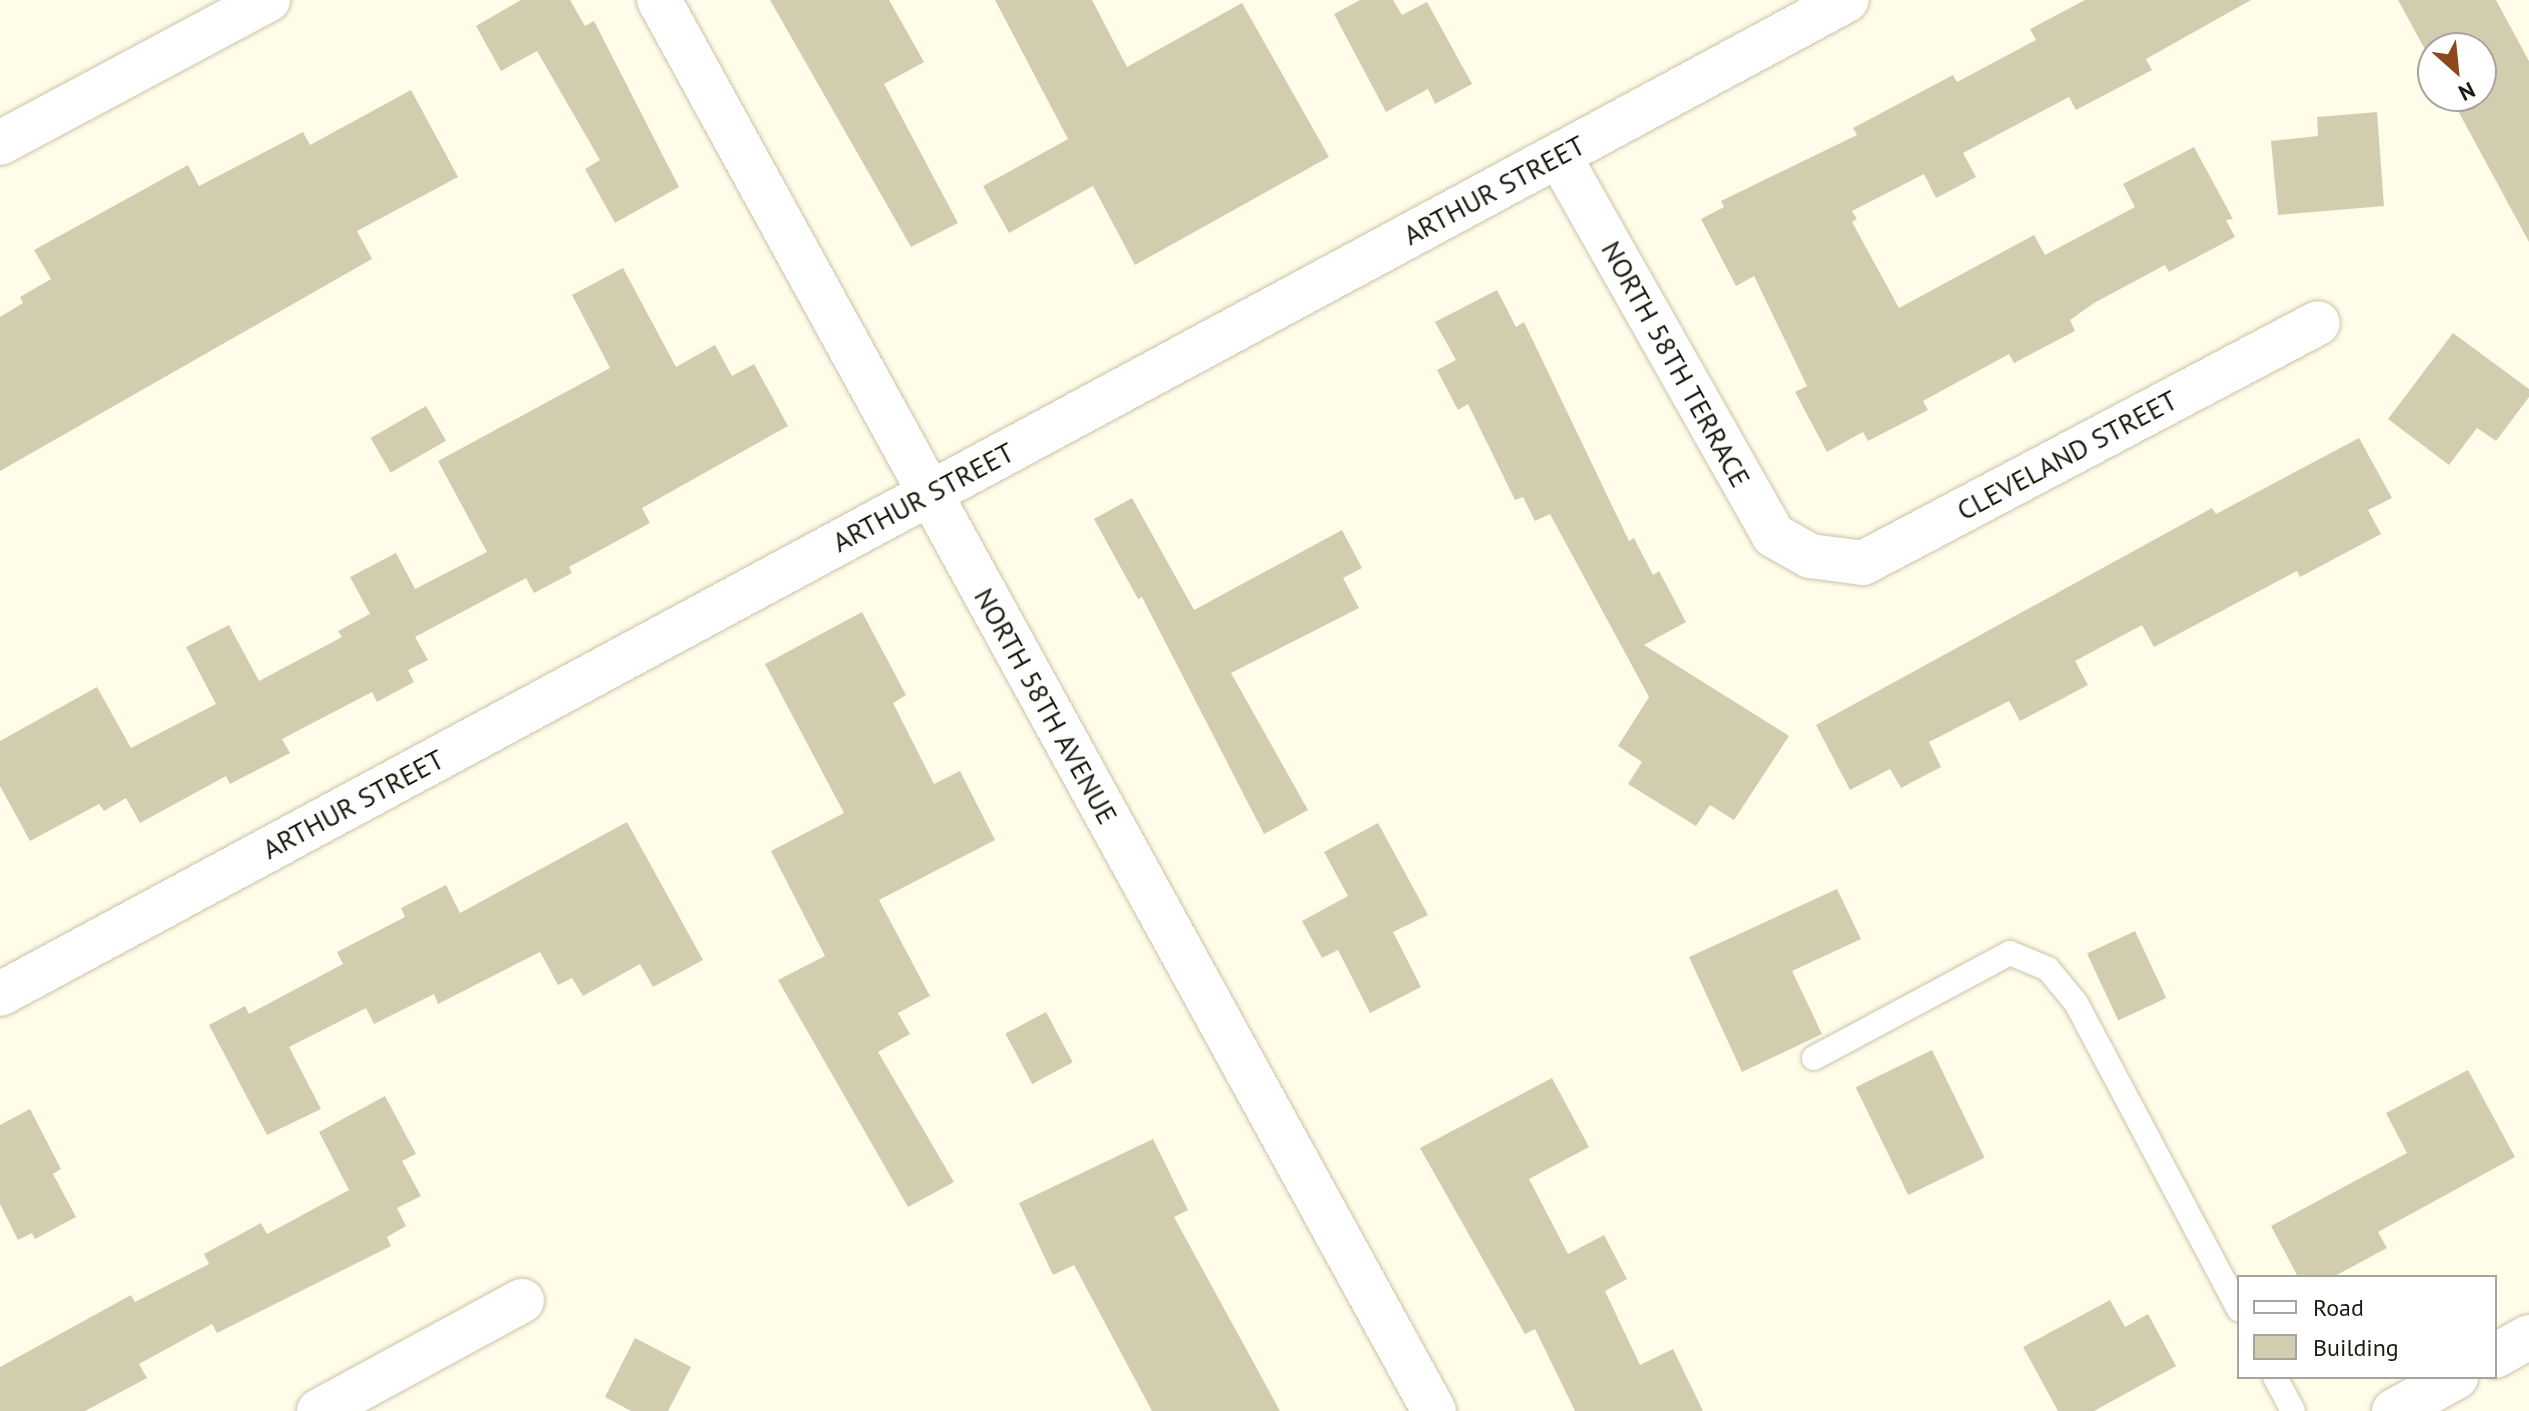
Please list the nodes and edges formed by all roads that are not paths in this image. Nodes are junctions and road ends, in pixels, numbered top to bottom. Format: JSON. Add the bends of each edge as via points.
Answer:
{"nodes":[{"id":1,"x":268,"y":0,"type":"edge"},
{"id":2,"x":659,"y":0,"type":"edge"},
{"id":3,"x":1847,"y":0,"type":"edge"},
{"id":4,"x":0,"y":143,"type":"edge"},
{"id":5,"x":1559,"y":156,"type":"junction"},
{"id":6,"x":2318,"y":323,"type":"dead end"},
{"id":7,"x":929,"y":494,"type":"junction"},
{"id":8,"x":1810,"y":556,"type":"joint"},
{"id":9,"x":0,"y":994,"type":"edge"},
{"id":10,"x":1814,"y":1058,"type":"dead end"},
{"id":11,"x":522,"y":1301,"type":"dead end"},
{"id":12,"x":2237,"y":1305,"type":"edge"},
{"id":13,"x":2529,"y":1337,"type":"edge"},
{"id":14,"x":2497,"y":1355,"type":"edge"},
{"id":15,"x":2276,"y":1379,"type":"edge"},
{"id":16,"x":2452,"y":1379,"type":"edge"},
{"id":17,"x":319,"y":1411,"type":"edge"},
{"id":18,"x":1434,"y":1411,"type":"edge"},
{"id":19,"x":2293,"y":1411,"type":"edge"},
{"id":20,"x":2394,"y":1411,"type":"edge"}],
"edges":[{"from":1,"to":4,"type":"street"},
{"from":2,"to":7,"type":"street","name":"NORTH 58TH AVENUE"},
{"from":3,"to":5,"type":"street","name":"ARTHUR STREET"},
{"from":5,"to":7,"type":"street","name":"ARTHUR STREET"},
{"from":5,"to":8,"type":"street","name":"NORTH 58TH TERRACE","via":[[1773,535]]},
{"from":6,"to":8,"type":"street","name":"CLEVELAND STREET","via":[[1863,563]]},
{"from":7,"to":9,"type":"street","name":"ARTHUR STREET"},
{"from":7,"to":18,"type":"street","name":"NORTH 58TH AVENUE"},
{"from":10,"to":12,"type":"lane","via":[[2010,953],[2048,969],[2076,1003]]},
{"from":11,"to":17,"type":"street"},
{"from":13,"to":14,"type":"street"},
{"from":15,"to":19,"type":"lane"},
{"from":16,"to":20,"type":"street"}]}
